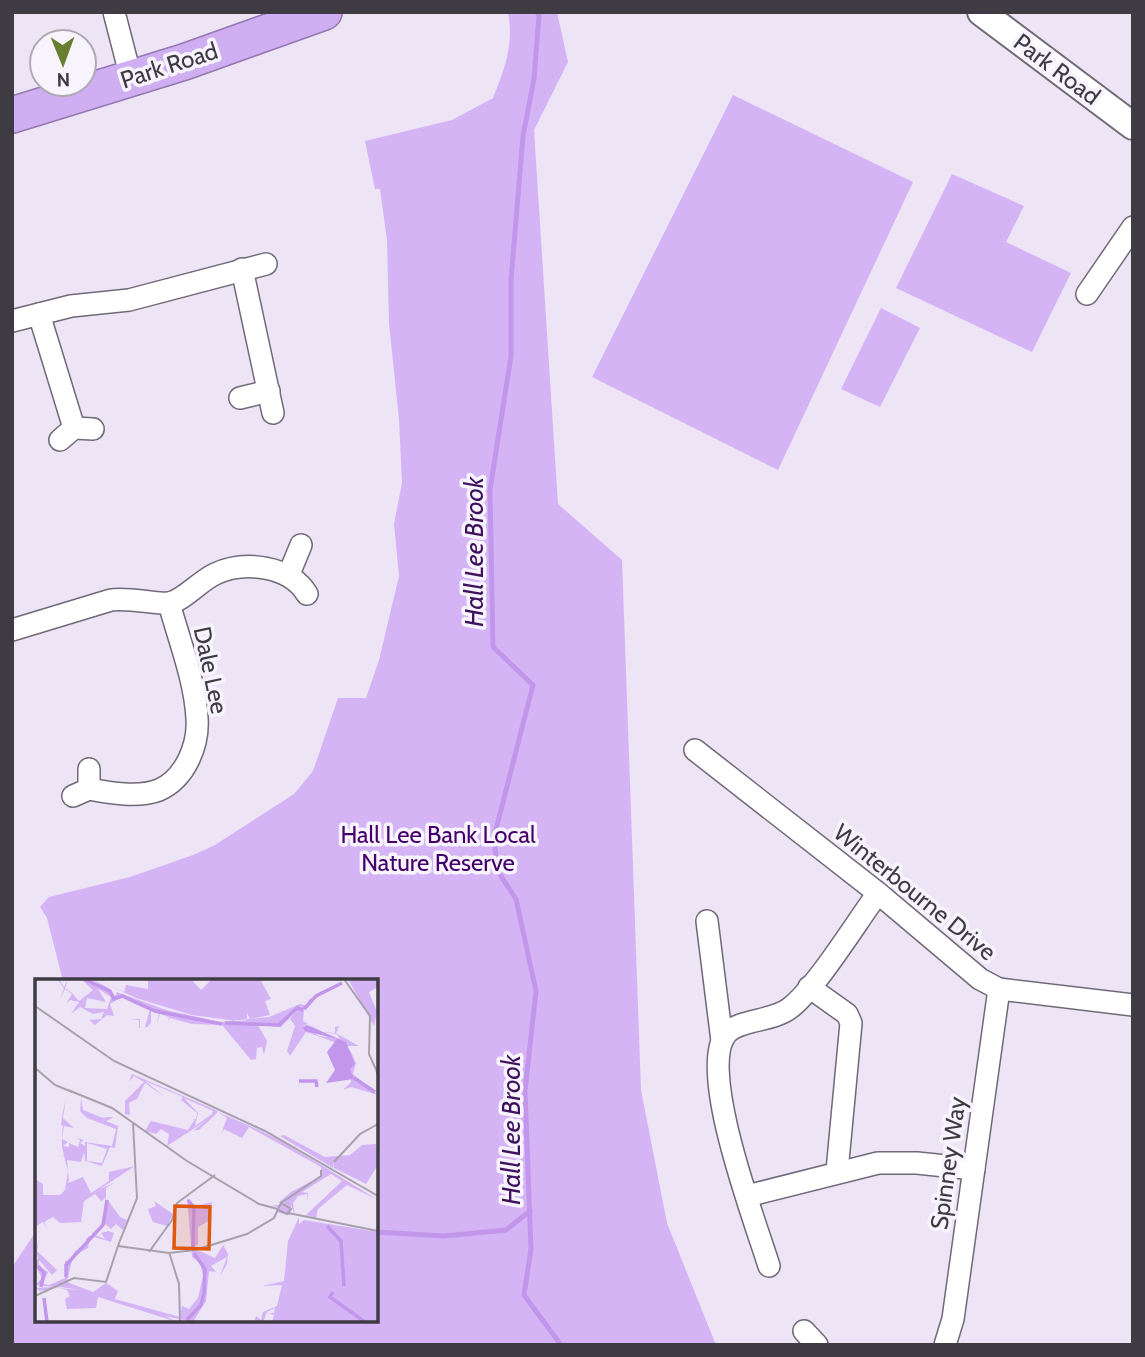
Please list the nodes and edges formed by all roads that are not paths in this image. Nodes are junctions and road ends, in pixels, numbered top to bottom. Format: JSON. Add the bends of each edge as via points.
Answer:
{"nodes":[{"id":1,"x":114,"y":12,"type":"edge"},
{"id":2,"x":324,"y":12,"type":"edge"},
{"id":3,"x":981,"y":12,"type":"edge"},
{"id":4,"x":131,"y":78,"type":"junction"},
{"id":5,"x":12,"y":115,"type":"edge"},
{"id":6,"x":1133,"y":126,"type":"edge"},
{"id":7,"x":1133,"y":227,"type":"edge"},
{"id":8,"x":267,"y":264,"type":"dead end"},
{"id":9,"x":242,"y":269,"type":"junction"},
{"id":10,"x":1087,"y":293,"type":"dead end"},
{"id":11,"x":39,"y":314,"type":"junction"},
{"id":12,"x":12,"y":321,"type":"edge"},
{"id":13,"x":269,"y":391,"type":"junction"},
{"id":14,"x":240,"y":398,"type":"dead end"},
{"id":15,"x":273,"y":413,"type":"dead end"},
{"id":16,"x":76,"y":432,"type":"dead end"},
{"id":17,"x":301,"y":545,"type":"dead end"},
{"id":18,"x":289,"y":575,"type":"junction"},
{"id":19,"x":307,"y":594,"type":"dead end"},
{"id":20,"x":169,"y":603,"type":"junction"},
{"id":21,"x":12,"y":630,"type":"edge"},
{"id":22,"x":695,"y":750,"type":"dead end"},
{"id":23,"x":84,"y":785,"type":"dead end"},
{"id":24,"x":878,"y":893,"type":"junction"},
{"id":25,"x":708,"y":921,"type":"dead end"},
{"id":26,"x":808,"y":987,"type":"junction"},
{"id":27,"x":999,"y":989,"type":"junction"},
{"id":28,"x":1133,"y":1006,"type":"edge"},
{"id":29,"x":722,"y":1041,"type":"junction"},
{"id":30,"x":974,"y":1169,"type":"junction"},
{"id":31,"x":837,"y":1171,"type":"junction"},
{"id":32,"x":747,"y":1196,"type":"junction"},
{"id":33,"x":769,"y":1266,"type":"dead end"},
{"id":34,"x":945,"y":1345,"type":"edge"}],
"edges":[{"from":1,"to":4,"type":"street"},
{"from":2,"to":4,"type":"highway","name":"Park Road"},
{"from":3,"to":6,"type":"street","name":"Park Road"},
{"from":4,"to":5,"type":"highway","name":"Park Road"},
{"from":7,"to":10,"type":"street"},
{"from":8,"to":9,"type":"street"},
{"from":9,"to":11,"type":"street","via":[[129,300]]},
{"from":9,"to":13,"type":"street"},
{"from":11,"to":12,"type":"street"},
{"from":11,"to":16,"type":"street"},
{"from":13,"to":14,"type":"street"},
{"from":13,"to":15,"type":"street"},
{"from":17,"to":18,"type":"street"},
{"from":18,"to":19,"type":"street"},
{"from":18,"to":20,"type":"street","name":"Dale Lee","via":[[273,569],[234,569],[217,573]]},
{"from":20,"to":21,"type":"street","name":"Dale Lee","via":[[111,600]]},
{"from":20,"to":23,"type":"street","name":"Dale Lee","via":[[198,720],[190,756],[172,782],[158,790],[142,793]]},
{"from":22,"to":24,"type":"street","name":"Winterbourne Drive"},
{"from":24,"to":26,"type":"street"},
{"from":24,"to":27,"type":"street","name":"Winterbourne Drive","via":[[980,979]]},
{"from":25,"to":29,"type":"street"},
{"from":26,"to":29,"type":"street","via":[[780,1015],[732,1029]]},
{"from":26,"to":31,"type":"street","via":[[847,1014],[851,1023]]},
{"from":27,"to":28,"type":"street","name":"Winterbourne Drive"},
{"from":27,"to":30,"type":"street","name":"Spinney Way"},
{"from":29,"to":32,"type":"street","via":[[721,1107]]},
{"from":30,"to":31,"type":"street","via":[[891,1163]]},
{"from":30,"to":34,"type":"street","name":"Spinney Way","via":[[953,1318]]},
{"from":31,"to":32,"type":"street"},
{"from":32,"to":33,"type":"street"}]}
